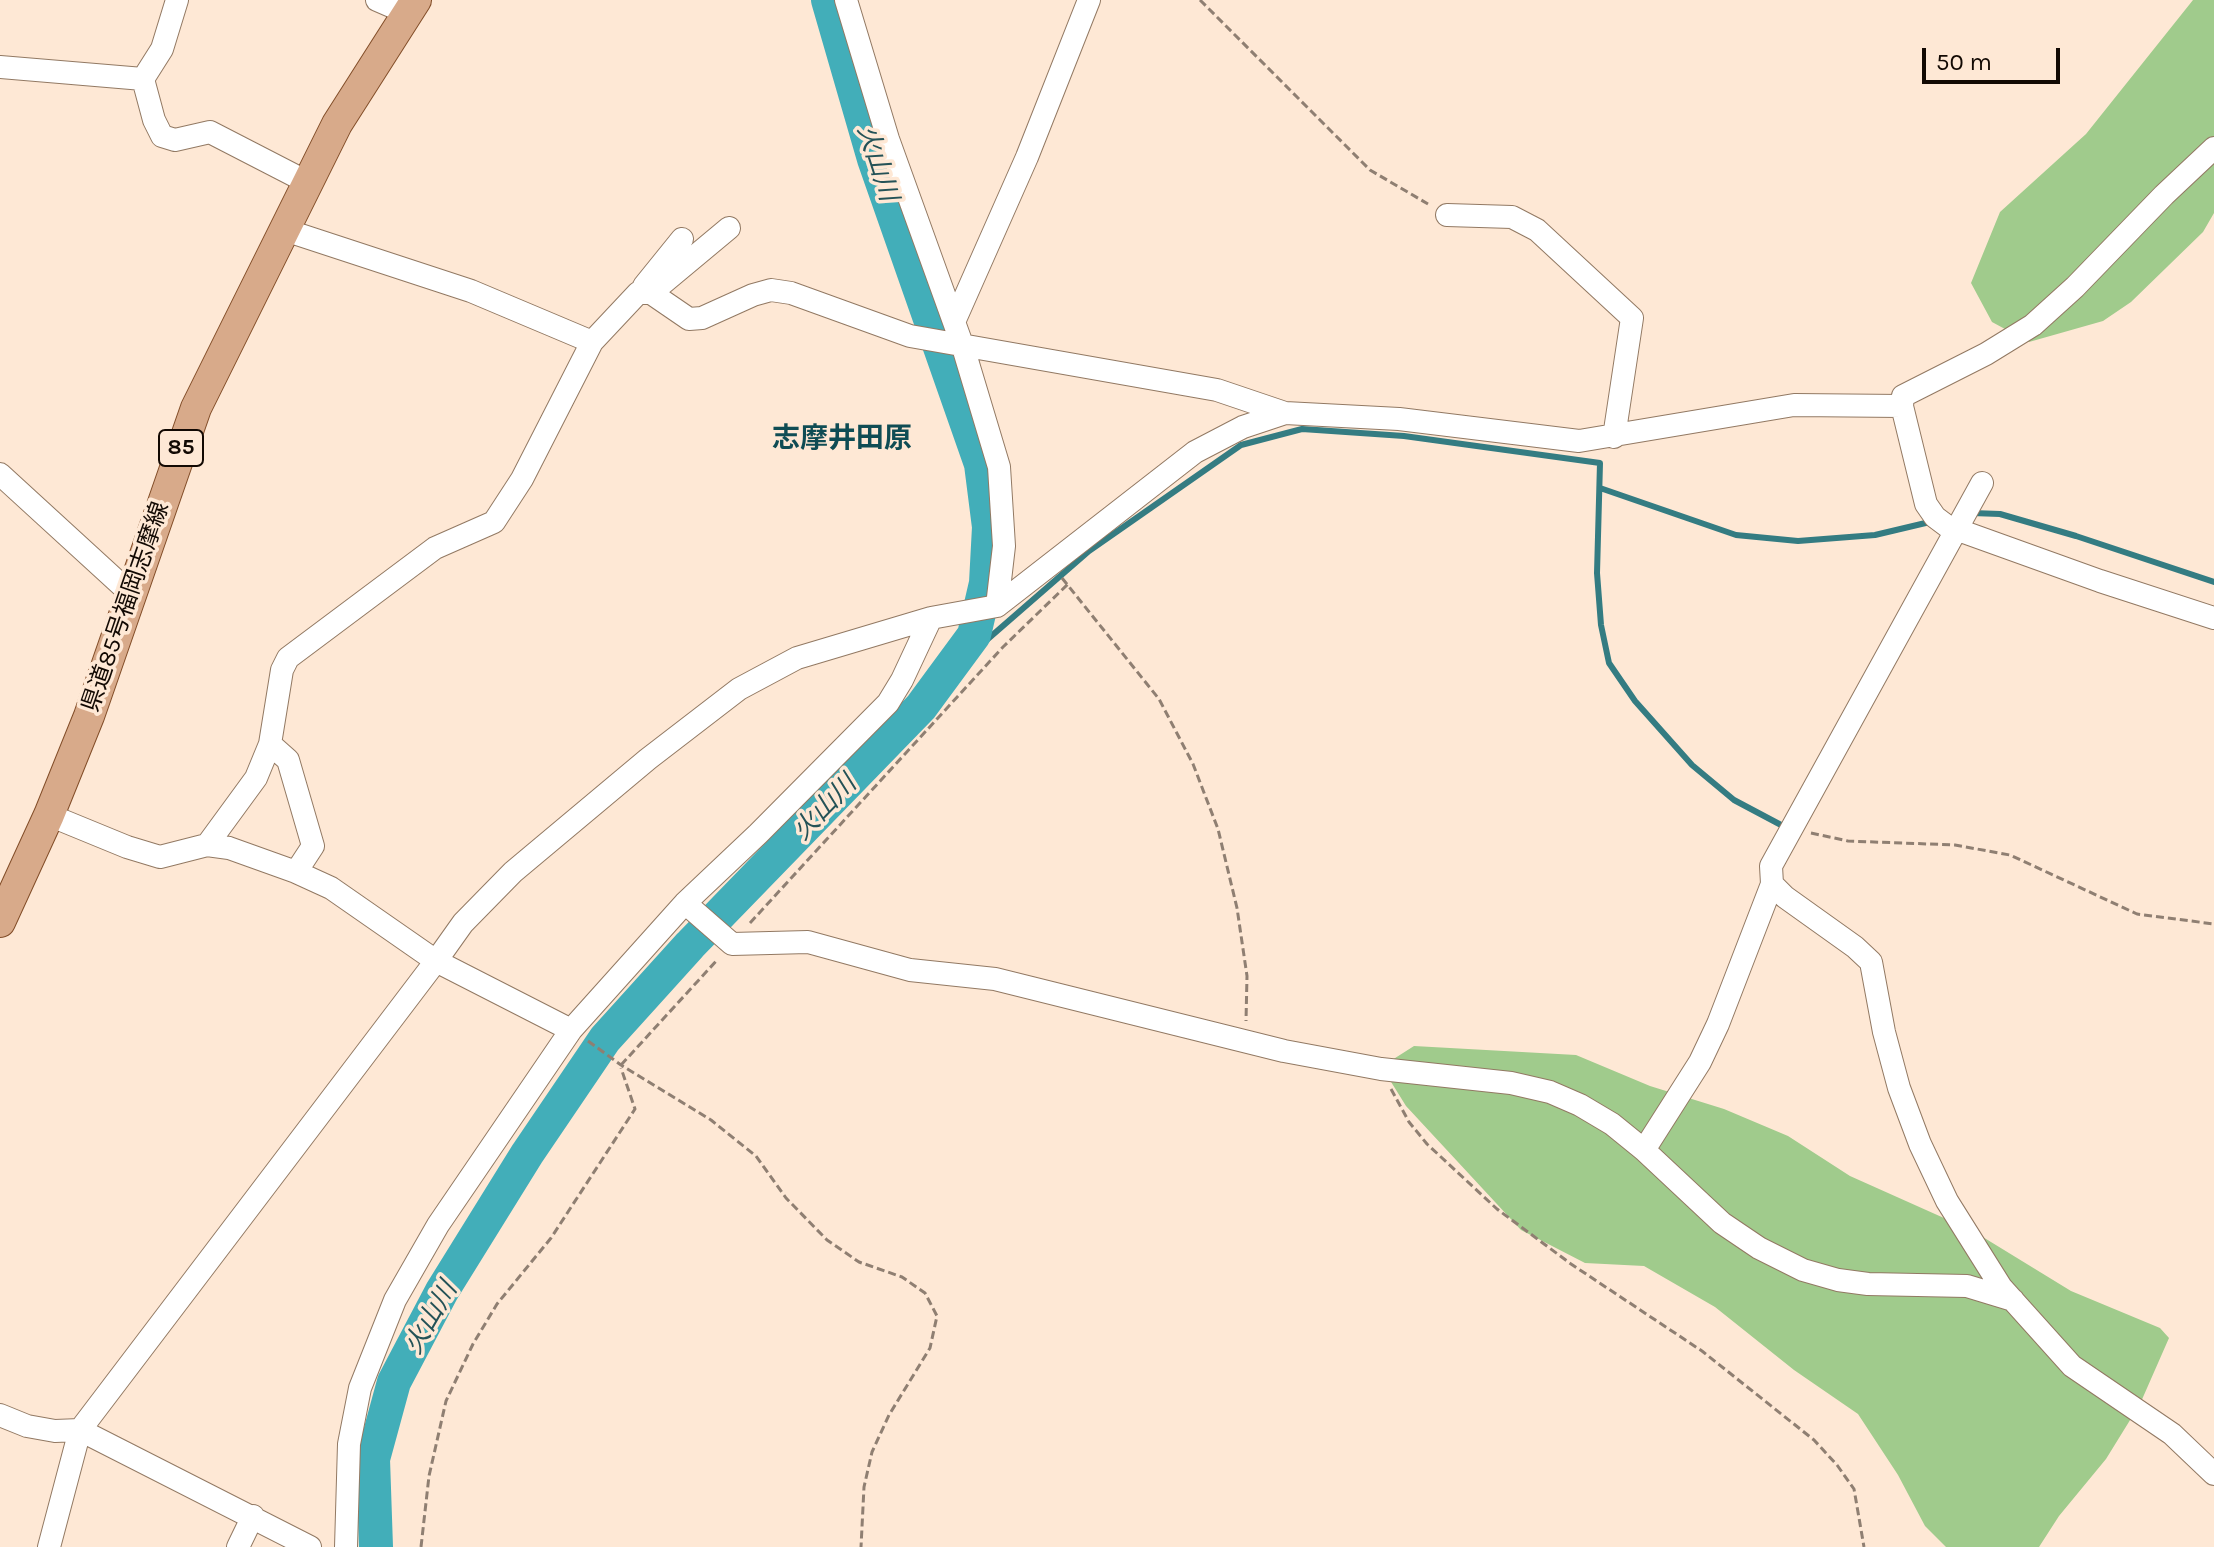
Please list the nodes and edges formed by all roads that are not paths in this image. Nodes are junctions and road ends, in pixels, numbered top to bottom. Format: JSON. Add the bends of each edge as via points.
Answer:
{"nodes":[{"id":1,"x":177,"y":0,"type":"edge"},
{"id":2,"x":377,"y":0,"type":"edge"},
{"id":3,"x":846,"y":0,"type":"edge"},
{"id":4,"x":1089,"y":0,"type":"edge"},
{"id":5,"x":412,"y":7,"type":"edge"},
{"id":6,"x":0,"y":67,"type":"edge"},
{"id":7,"x":143,"y":79,"type":"junction"},
{"id":8,"x":2214,"y":148,"type":"edge"},
{"id":9,"x":307,"y":182,"type":"junction"},
{"id":10,"x":1447,"y":215,"type":"road end"},
{"id":11,"x":729,"y":228,"type":"dead end"},
{"id":12,"x":285,"y":230,"type":"junction"},
{"id":13,"x":682,"y":239,"type":"dead end"},
{"id":14,"x":644,"y":293,"type":"junction"},
{"id":15,"x":954,"y":322,"type":"junction"},
{"id":16,"x":592,"y":342,"type":"junction"},
{"id":17,"x":963,"y":347,"type":"junction"},
{"id":18,"x":1902,"y":406,"type":"junction"},
{"id":19,"x":1285,"y":413,"type":"junction"},
{"id":20,"x":1614,"y":437,"type":"junction"},
{"id":21,"x":0,"y":474,"type":"edge"},
{"id":22,"x":1982,"y":483,"type":"dead end"},
{"id":23,"x":1956,"y":530,"type":"junction"},
{"id":24,"x":131,"y":594,"type":"junction"},
{"id":25,"x":997,"y":606,"type":"junction"},
{"id":26,"x":931,"y":618,"type":"junction"},
{"id":27,"x":2214,"y":618,"type":"edge"},
{"id":28,"x":270,"y":744,"type":"junction"},
{"id":29,"x":49,"y":815,"type":"junction"},
{"id":30,"x":207,"y":845,"type":"junction"},
{"id":31,"x":296,"y":872,"type":"junction"},
{"id":32,"x":1772,"y":884,"type":"junction"},
{"id":33,"x":690,"y":908,"type":"junction"},
{"id":34,"x":0,"y":922,"type":"edge"},
{"id":35,"x":436,"y":961,"type":"junction"},
{"id":36,"x":575,"y":1033,"type":"junction"},
{"id":37,"x":1644,"y":1150,"type":"junction"},
{"id":38,"x":2013,"y":1300,"type":"junction"},
{"id":39,"x":0,"y":1415,"type":"edge"},
{"id":40,"x":80,"y":1430,"type":"junction"},
{"id":41,"x":2214,"y":1474,"type":"edge"},
{"id":42,"x":253,"y":1516,"type":"junction"},
{"id":43,"x":49,"y":1547,"type":"edge"},
{"id":44,"x":238,"y":1547,"type":"edge"},
{"id":45,"x":310,"y":1547,"type":"edge"},
{"id":46,"x":346,"y":1547,"type":"edge"}],
"edges":[{"from":1,"to":7,"type":"street","via":[[162,49]]},
{"from":2,"to":5,"type":"street"},
{"from":3,"to":15,"type":"street","via":[[888,139]]},
{"from":4,"to":15,"type":"street"},
{"from":5,"to":9,"type":"main road","name":"県道85号福岡志摩線","number":"85","via":[[337,124]]},
{"from":6,"to":7,"type":"street"},
{"from":7,"to":9,"type":"street","via":[[162,136],[175,140],[210,132]]},
{"from":8,"to":18,"type":"street","via":[[2033,325],[1903,396]]},
{"from":9,"to":12,"type":"main road","name":"県道85号福岡志摩線","number":"85"},
{"from":10,"to":20,"type":"street","via":[[1512,217],[1537,230],[1632,318]]},
{"from":11,"to":14,"type":"street"},
{"from":12,"to":16,"type":"street","via":[[471,291]]},
{"from":12,"to":24,"type":"main road","name":"県道85号福岡志摩線","number":"85","via":[[196,408]]},
{"from":13,"to":14,"type":"street"},
{"from":14,"to":16,"type":"street"},
{"from":14,"to":17,"type":"street","via":[[689,319],[771,290],[791,293],[910,336]]},
{"from":15,"to":17,"type":"street"},
{"from":16,"to":28,"type":"street","via":[[522,479],[494,522],[435,548],[288,658]]},
{"from":17,"to":19,"type":"street","via":[[1217,390]]},
{"from":17,"to":25,"type":"street","via":[[999,467],[1004,546]]},
{"from":18,"to":20,"type":"street","via":[[1794,405]]},
{"from":18,"to":23,"type":"street","via":[[1926,504]]},
{"from":19,"to":20,"type":"street","via":[[1399,419],[1579,441]]},
{"from":19,"to":25,"type":"street","via":[[1195,452]]},
{"from":21,"to":24,"type":"street"},
{"from":22,"to":23,"type":"street"},
{"from":23,"to":27,"type":"street"},
{"from":23,"to":32,"type":"street","via":[[1771,866]]},
{"from":24,"to":29,"type":"main road","name":"県道85号福岡志摩線","number":"85"},
{"from":25,"to":26,"type":"street"},
{"from":26,"to":33,"type":"street","via":[[888,703]]},
{"from":26,"to":35,"type":"street","via":[[797,658],[739,689],[513,872],[463,923]]},
{"from":28,"to":30,"type":"street","via":[[256,778]]},
{"from":28,"to":31,"type":"street","via":[[288,760],[313,846]]},
{"from":29,"to":30,"type":"street","via":[[160,857]]},
{"from":29,"to":34,"type":"main road","name":"県道85号福岡志摩線","number":"85"},
{"from":30,"to":31,"type":"street"},
{"from":31,"to":35,"type":"street","via":[[331,888]]},
{"from":32,"to":37,"type":"street","via":[[1700,1062]]},
{"from":32,"to":38,"type":"street","via":[[1871,962],[1895,1074],[1920,1144],[1947,1201]]},
{"from":33,"to":36,"type":"street"},
{"from":33,"to":37,"type":"street","via":[[728,941],[808,942],[910,970],[995,979],[1245,1042],[1381,1069],[1550,1092],[1612,1124]]},
{"from":35,"to":36,"type":"street"},
{"from":35,"to":40,"type":"street"},
{"from":36,"to":46,"type":"street","via":[[450,1206],[381,1331],[360,1388],[349,1444]]},
{"from":37,"to":38,"type":"street","via":[[1722,1223],[1803,1270],[1868,1284],[1967,1286]]},
{"from":38,"to":41,"type":"street","via":[[2072,1366],[2172,1434]]},
{"from":39,"to":40,"type":"street","via":[[27,1426]]},
{"from":40,"to":42,"type":"street"},
{"from":40,"to":43,"type":"street"},
{"from":42,"to":44,"type":"street"},
{"from":42,"to":45,"type":"street"}]}
